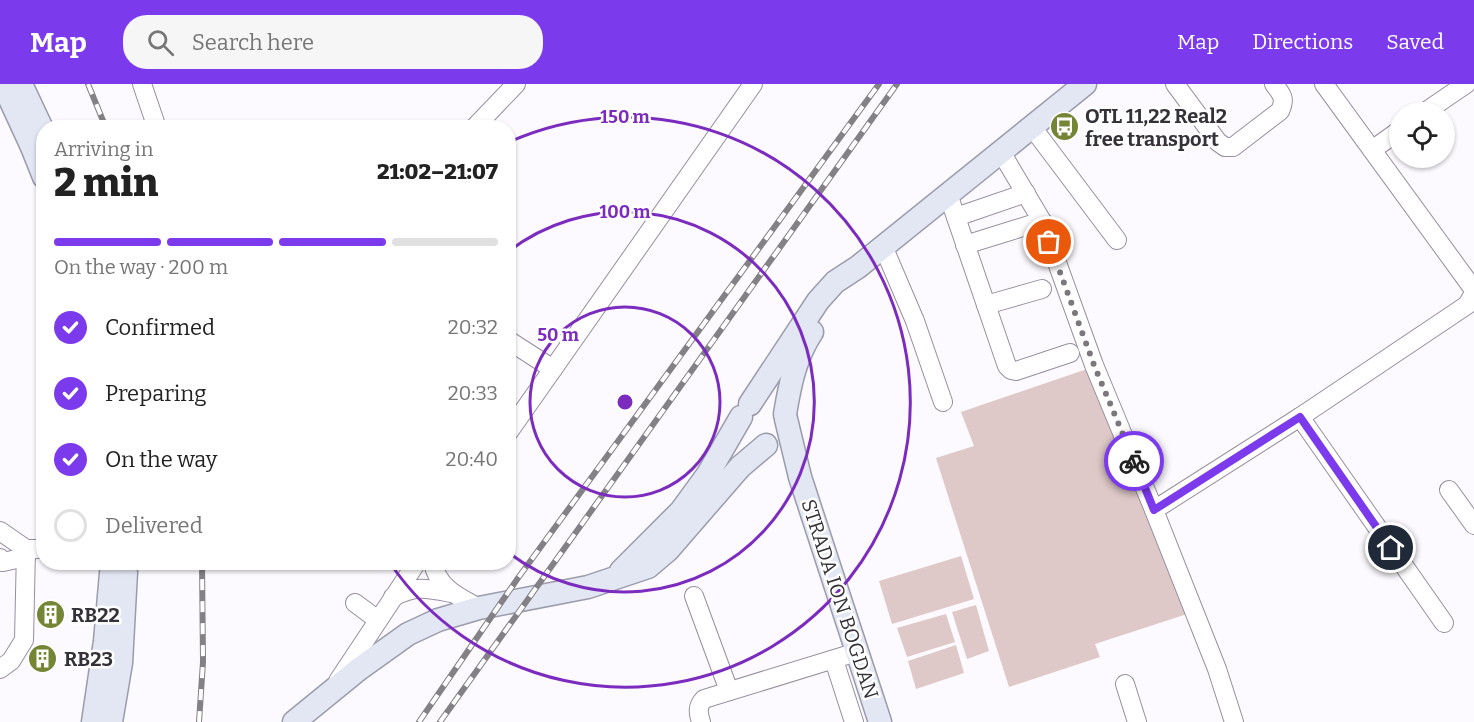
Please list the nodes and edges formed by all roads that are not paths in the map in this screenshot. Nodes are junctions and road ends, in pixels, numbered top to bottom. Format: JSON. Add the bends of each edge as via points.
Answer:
{"nodes":[{"id":1,"x":3,"y":84,"type":"edge"},
{"id":2,"x":21,"y":84,"type":"edge"},
{"id":3,"x":142,"y":84,"type":"edge"},
{"id":4,"x":516,"y":84,"type":"edge"},
{"id":5,"x":753,"y":84,"type":"edge"},
{"id":6,"x":1085,"y":84,"type":"edge"},
{"id":7,"x":1175,"y":84,"type":"edge"},
{"id":8,"x":1274,"y":84,"type":"edge"},
{"id":9,"x":1324,"y":84,"type":"edge"},
{"id":10,"x":1466,"y":84,"type":"edge"},
{"id":11,"x":1440,"y":102,"type":"edge"},
{"id":12,"x":38,"y":120,"type":"edge"},
{"id":13,"x":154,"y":120,"type":"edge"},
{"id":14,"x":482,"y":120,"type":"edge"},
{"id":15,"x":1032,"y":127,"type":"junction"},
{"id":16,"x":1389,"y":138,"type":"edge"},
{"id":17,"x":1372,"y":150,"type":"junction"},
{"id":18,"x":1001,"y":152,"type":"junction"},
{"id":19,"x":36,"y":157,"type":"edge"},
{"id":20,"x":1026,"y":193,"type":"junction"},
{"id":21,"x":948,"y":194,"type":"junction"},
{"id":22,"x":956,"y":217,"type":"junction"},
{"id":23,"x":1042,"y":221,"type":"junction"},
{"id":24,"x":1117,"y":240,"type":"dead end"},
{"id":25,"x":965,"y":245,"type":"junction"},
{"id":26,"x":883,"y":246,"type":"junction"},
{"id":27,"x":858,"y":267,"type":"junction"},
{"id":28,"x":1042,"y":289,"type":"dead end"},
{"id":29,"x":1474,"y":292,"type":"edge"},
{"id":30,"x":986,"y":305,"type":"junction"},
{"id":31,"x":516,"y":345,"type":"edge"},
{"id":32,"x":1070,"y":353,"type":"dead end"},
{"id":33,"x":553,"y":369,"type":"junction"},
{"id":34,"x":943,"y":402,"type":"dead end"},
{"id":35,"x":745,"y":410,"type":"junction"},
{"id":36,"x":786,"y":416,"type":"junction"},
{"id":37,"x":1300,"y":417,"type":"junction"},
{"id":38,"x":516,"y":422,"type":"edge"},
{"id":39,"x":767,"y":445,"type":"junction"},
{"id":40,"x":800,"y":477,"type":"junction"},
{"id":41,"x":1449,"y":490,"type":"dead end"},
{"id":42,"x":1154,"y":510,"type":"junction"},
{"id":43,"x":1474,"y":525,"type":"edge"},
{"id":44,"x":0,"y":531,"type":"edge"},
{"id":45,"x":32,"y":552,"type":"edge"},
{"id":46,"x":0,"y":558,"type":"edge"},
{"id":47,"x":111,"y":570,"type":"edge"},
{"id":48,"x":127,"y":570,"type":"edge"},
{"id":49,"x":411,"y":570,"type":"edge"},
{"id":50,"x":435,"y":570,"type":"edge"},
{"id":51,"x":613,"y":578,"type":"junction"},
{"id":52,"x":452,"y":593,"type":"junction"},
{"id":53,"x":694,"y":596,"type":"dead end"},
{"id":54,"x":392,"y":598,"type":"junction"},
{"id":55,"x":355,"y":603,"type":"dead end"},
{"id":56,"x":479,"y":608,"type":"junction"},
{"id":57,"x":378,"y":620,"type":"junction"},
{"id":58,"x":1444,"y":622,"type":"dead end"},
{"id":59,"x":857,"y":652,"type":"junction"},
{"id":60,"x":834,"y":660,"type":"junction"},
{"id":61,"x":0,"y":669,"type":"edge"},
{"id":62,"x":1125,"y":684,"type":"dead end"},
{"id":63,"x":332,"y":691,"type":"junction"},
{"id":64,"x":729,"y":691,"type":"junction"},
{"id":65,"x":93,"y":722,"type":"edge"},
{"id":66,"x":111,"y":722,"type":"edge"},
{"id":67,"x":294,"y":722,"type":"edge"},
{"id":68,"x":701,"y":722,"type":"edge"},
{"id":69,"x":854,"y":722,"type":"edge"},
{"id":70,"x":880,"y":722,"type":"edge"},
{"id":71,"x":1137,"y":722,"type":"edge"},
{"id":72,"x":1234,"y":722,"type":"edge"}],
"edges":[{"from":1,"to":19,"type":"main road"},
{"from":2,"to":12,"type":"main road"},
{"from":3,"to":13,"type":"street"},
{"from":4,"to":14,"type":"street"},
{"from":5,"to":33,"type":"street"},
{"from":6,"to":15,"type":"main road"},
{"from":7,"to":8,"type":"street","via":[[1225,147],[1233,147],[1280,111],[1284,103]]},
{"from":9,"to":17,"type":"street"},
{"from":10,"to":11,"type":"street"},
{"from":15,"to":18,"type":"main road"},
{"from":15,"to":24,"type":"street"},
{"from":16,"to":17,"type":"street"},
{"from":17,"to":29,"type":"street"},
{"from":18,"to":20,"type":"street"},
{"from":18,"to":21,"type":"main road"},
{"from":20,"to":22,"type":"street"},
{"from":20,"to":23,"type":"street"},
{"from":21,"to":22,"type":"street"},
{"from":21,"to":26,"type":"main road"},
{"from":22,"to":25,"type":"street"},
{"from":23,"to":25,"type":"street"},
{"from":23,"to":42,"type":"street","via":[[1094,365]]},
{"from":25,"to":30,"type":"street"},
{"from":26,"to":27,"type":"main road"},
{"from":26,"to":34,"type":"street"},
{"from":27,"to":35,"type":"main road","via":[[835,282],[818,302]]},
{"from":27,"to":36,"type":"main road","via":[[801,352],[790,381]]},
{"from":28,"to":30,"type":"street"},
{"from":29,"to":37,"type":"street","via":[[1467,305]]},
{"from":30,"to":32,"type":"street","via":[[1011,370]]},
{"from":31,"to":33,"type":"street"},
{"from":33,"to":38,"type":"street"},
{"from":35,"to":36,"type":"main road","via":[[765,399],[779,405]]},
{"from":35,"to":39,"type":"main road","via":[[740,424],[745,436],[756,444]]},
{"from":35,"to":51,"type":"main road","via":[[708,474],[681,511]]},
{"from":36,"to":39,"type":"main road","via":[[784,433]]},
{"from":36,"to":40,"type":"main road","name":"STRADA ION BOGDAN"},
{"from":37,"to":42,"type":"street"},
{"from":37,"to":58,"type":"street"},
{"from":39,"to":40,"type":"main road","name":"STRADA ION BOGDAN"},
{"from":39,"to":51,"type":"main road","via":[[740,467],[657,560],[636,572]]},
{"from":40,"to":59,"type":"main road","name":"STRADA ION BOGDAN"},
{"from":41,"to":43,"type":"street"},
{"from":42,"to":72,"type":"street"},
{"from":44,"to":45,"type":"street"},
{"from":45,"to":46,"type":"street","via":[[8,562]]},
{"from":45,"to":61,"type":"street","via":[[24,640],[11,661]]},
{"from":47,"to":65,"type":"main road"},
{"from":48,"to":66,"type":"main road","via":[[121,663]]},
{"from":49,"to":54,"type":"street"},
{"from":50,"to":52,"type":"street"},
{"from":51,"to":56,"type":"main road","via":[[588,587]]},
{"from":52,"to":54,"type":"street","via":[[419,588]]},
{"from":52,"to":56,"type":"street"},
{"from":53,"to":64,"type":"street"},
{"from":54,"to":57,"type":"street"},
{"from":55,"to":57,"type":"street"},
{"from":56,"to":63,"type":"main road","via":[[408,634]]},
{"from":57,"to":63,"type":"street"},
{"from":59,"to":60,"type":"street"},
{"from":59,"to":70,"type":"main road","name":"STRADA ION BOGDAN"},
{"from":60,"to":64,"type":"street"},
{"from":60,"to":69,"type":"street"},
{"from":62,"to":71,"type":"street"},
{"from":63,"to":67,"type":"main road"},
{"from":64,"to":68,"type":"street","via":[[699,704]]}]}
